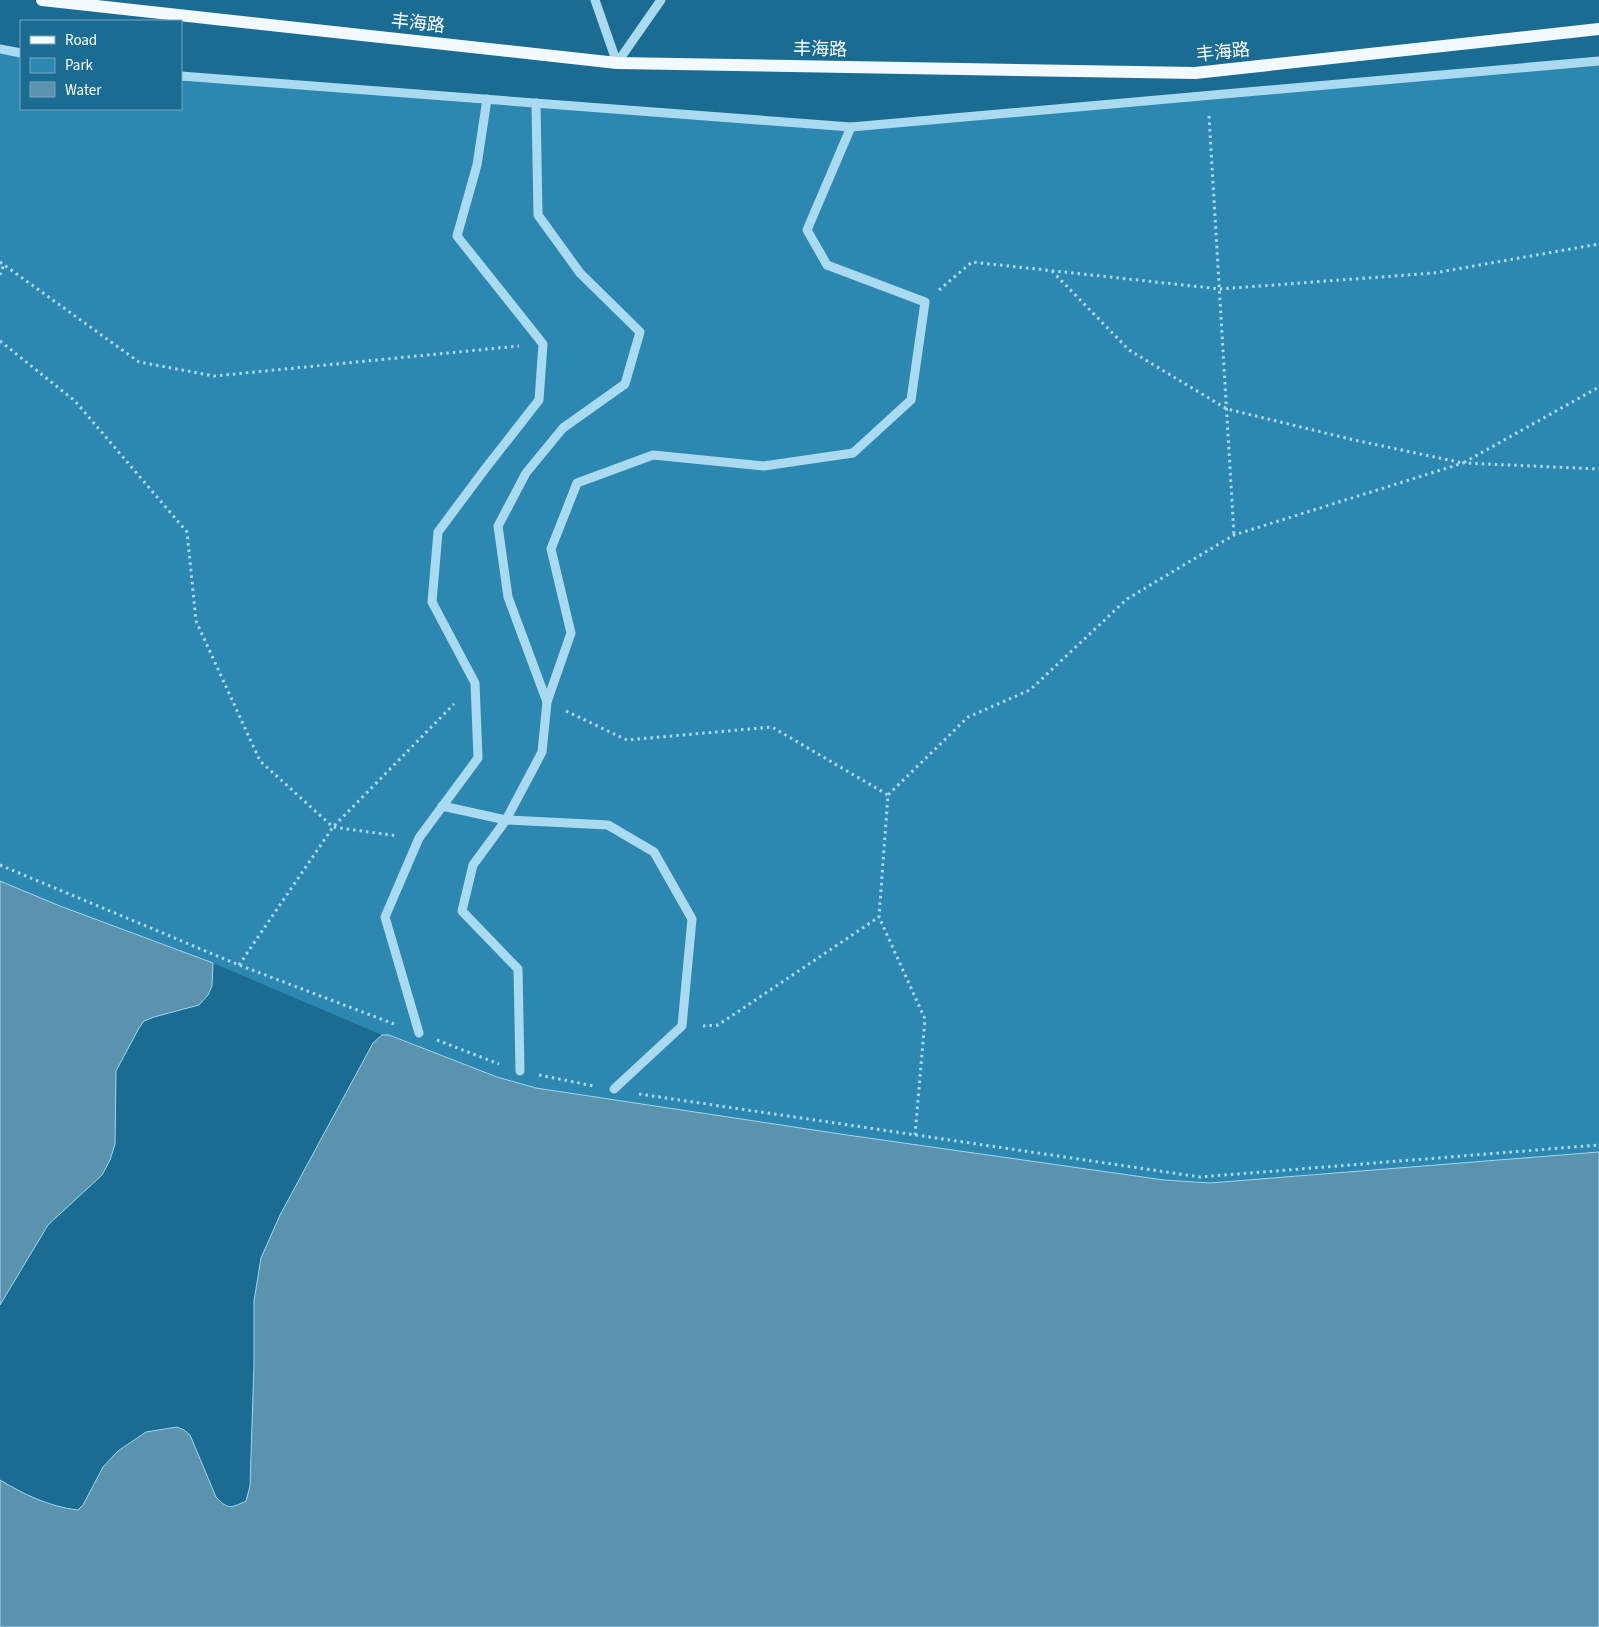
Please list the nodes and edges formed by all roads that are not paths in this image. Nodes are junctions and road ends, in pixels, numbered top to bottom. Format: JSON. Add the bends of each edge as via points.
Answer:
{"nodes":[{"id":1,"x":42,"y":0,"type":"edge"},
{"id":2,"x":596,"y":0,"type":"edge"},
{"id":3,"x":661,"y":0,"type":"edge"},
{"id":4,"x":1599,"y":30,"type":"edge"},
{"id":5,"x":0,"y":49,"type":"edge"},
{"id":6,"x":20,"y":53,"type":"edge"},
{"id":7,"x":1599,"y":61,"type":"edge"},
{"id":8,"x":617,"y":63,"type":"junction"},
{"id":9,"x":182,"y":76,"type":"edge"},
{"id":10,"x":487,"y":99,"type":"junction"},
{"id":11,"x":536,"y":103,"type":"junction"},
{"id":12,"x":851,"y":127,"type":"junction"},
{"id":13,"x":547,"y":702,"type":"junction"},
{"id":14,"x":442,"y":806,"type":"junction"},
{"id":15,"x":506,"y":820,"type":"junction"},
{"id":16,"x":419,"y":1033,"type":"road end"},
{"id":17,"x":520,"y":1071,"type":"road end"},
{"id":18,"x":614,"y":1089,"type":"road end"}],
"edges":[{"from":1,"to":8,"type":"main road","name":"丰海路"},
{"from":2,"to":8,"type":"street"},
{"from":3,"to":8,"type":"street"},
{"from":4,"to":8,"type":"main road","name":"丰海路","via":[[1194,73]]},
{"from":5,"to":6,"type":"street"},
{"from":7,"to":12,"type":"street"},
{"from":9,"to":10,"type":"street"},
{"from":10,"to":11,"type":"street"},
{"from":10,"to":14,"type":"street","via":[[478,165],[457,236],[543,344],[539,400],[438,532],[432,602],[475,683],[478,758]]},
{"from":11,"to":12,"type":"street"},
{"from":11,"to":13,"type":"street","via":[[538,215],[580,274],[640,332],[625,384],[563,428],[526,473],[498,526],[508,597]]},
{"from":12,"to":13,"type":"street","via":[[807,230],[827,265],[925,302],[911,400],[853,453],[764,466],[653,455],[577,483],[551,549],[571,633]]},
{"from":13,"to":15,"type":"street","via":[[542,752]]},
{"from":14,"to":15,"type":"street"},
{"from":14,"to":16,"type":"street","via":[[418,838],[385,917]]},
{"from":15,"to":17,"type":"street","via":[[473,866],[462,911],[518,969]]},
{"from":15,"to":18,"type":"street","via":[[608,825],[654,852],[692,919],[682,1026]]}]}
